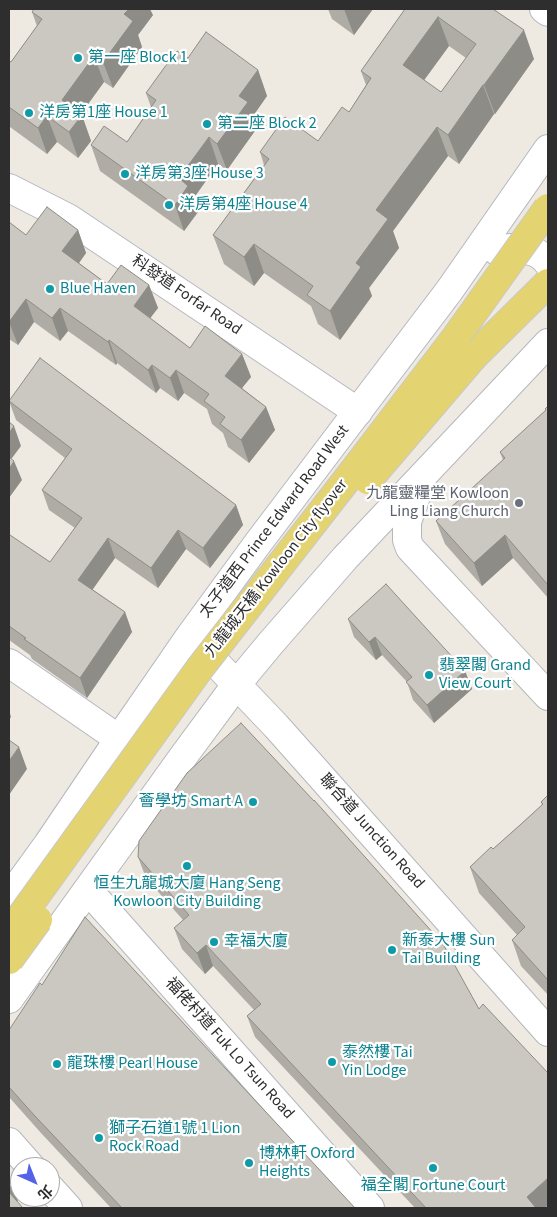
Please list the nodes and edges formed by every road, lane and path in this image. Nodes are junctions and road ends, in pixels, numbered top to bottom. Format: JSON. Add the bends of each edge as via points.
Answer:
{"nodes":[{"id":1,"x":544,"y":9,"type":"edge"},
{"id":2,"x":548,"y":12,"type":"edge"},
{"id":3,"x":548,"y":149,"type":"edge"},
{"id":4,"x":9,"y":188,"type":"edge"},
{"id":5,"x":548,"y":208,"type":"edge"},
{"id":6,"x":548,"y":263,"type":"edge"},
{"id":7,"x":548,"y":283,"type":"edge"},
{"id":8,"x":449,"y":291,"type":"junction"},
{"id":9,"x":548,"y":343,"type":"edge"},
{"id":10,"x":358,"y":412,"type":"junction"},
{"id":11,"x":423,"y":476,"type":"junction"},
{"id":12,"x":190,"y":636,"type":"junction"},
{"id":13,"x":9,"y":663,"type":"edge"},
{"id":14,"x":236,"y":685,"type":"junction"},
{"id":15,"x":548,"y":696,"type":"edge"},
{"id":16,"x":119,"y":739,"type":"junction"},
{"id":17,"x":88,"y":890,"type":"junction"},
{"id":18,"x":9,"y":898,"type":"edge"},
{"id":19,"x":9,"y":933,"type":"edge"},
{"id":20,"x":9,"y":960,"type":"edge"},
{"id":21,"x":9,"y":999,"type":"edge"},
{"id":22,"x":548,"y":1032,"type":"edge"},
{"id":23,"x":9,"y":1142,"type":"edge"},
{"id":24,"x":22,"y":1157,"type":"edge"},
{"id":25,"x":370,"y":1208,"type":"edge"}],
"edges":[{"from":1,"to":2,"type":"main road"},
{"from":3,"to":8,"type":"main road","name":"太子道西 Prince Edward Road West"},
{"from":4,"to":10,"type":"main road","name":"科發道 Forfar Road","via":[[68,218]]},
{"from":5,"to":19,"type":"main road","name":"九龍城天橋 Kowloon City flyover","bridge":true,"via":[[444,352],[200,668]]},
{"from":6,"to":8,"type":"main road","via":[[524,249],[491,252],[467,268]]},
{"from":7,"to":20,"type":"main road","name":"九龍城天橋 Kowloon City flyover","bridge":true,"via":[[474,356],[357,492],[212,675]]},
{"from":8,"to":10,"type":"main road","name":"太子道西 Prince Edward Road West"},
{"from":9,"to":11,"type":"main road"},
{"from":10,"to":12,"type":"main road","name":"太子道西 Prince Edward Road West"},
{"from":11,"to":14,"type":"main road","via":[[345,558]]},
{"from":11,"to":15,"type":"main road","via":[[408,522],[410,548]]},
{"from":12,"to":14,"type":"main road","name":"聯合道 Junction Road"},
{"from":12,"to":16,"type":"main road","name":"太子道西 Prince Edward Road West"},
{"from":13,"to":16,"type":"main road"},
{"from":14,"to":17,"type":"main road"},
{"from":14,"to":22,"type":"main road","name":"聯合道 Junction Road"},
{"from":16,"to":18,"type":"main road","name":"太子道西 Prince Edward Road West"},
{"from":17,"to":21,"type":"main road"},
{"from":17,"to":25,"type":"main road","name":"福佬村道 Fuk Lo Tsun Road"},
{"from":23,"to":24,"type":"main road"}]}
